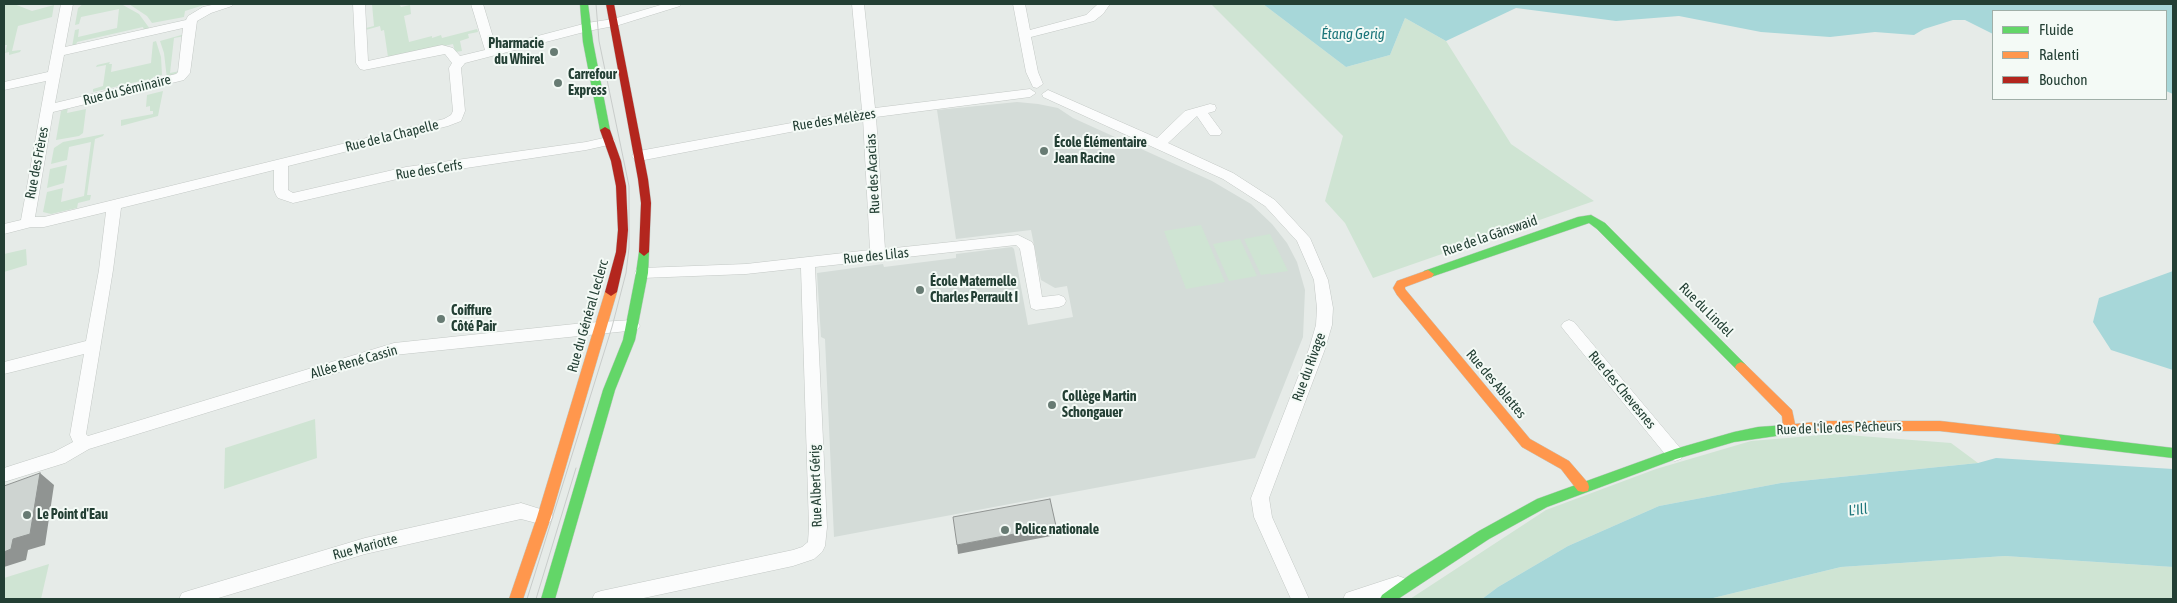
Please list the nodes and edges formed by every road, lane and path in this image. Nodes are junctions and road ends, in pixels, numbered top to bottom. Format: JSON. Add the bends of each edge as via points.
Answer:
{"nodes":[{"id":1,"x":67,"y":4,"type":"edge"},
{"id":2,"x":228,"y":4,"type":"edge"},
{"id":3,"x":358,"y":4,"type":"edge"},
{"id":4,"x":477,"y":4,"type":"edge"},
{"id":5,"x":584,"y":4,"type":"edge"},
{"id":6,"x":610,"y":4,"type":"edge"},
{"id":7,"x":676,"y":4,"type":"edge"},
{"id":8,"x":858,"y":4,"type":"edge"},
{"id":9,"x":1019,"y":4,"type":"edge"},
{"id":10,"x":1104,"y":4,"type":"edge"},
{"id":11,"x":190,"y":22,"type":"junction"},
{"id":12,"x":615,"y":22,"type":"junction"},
{"id":13,"x":587,"y":26,"type":"junction"},
{"id":14,"x":1025,"y":35,"type":"junction"},
{"id":15,"x":491,"y":51,"type":"junction"},
{"id":16,"x":58,"y":52,"type":"junction"},
{"id":17,"x":458,"y":62,"type":"junction"},
{"id":18,"x":54,"y":75,"type":"junction"},
{"id":19,"x":4,"y":86,"type":"edge"},
{"id":20,"x":1034,"y":88,"type":"junction"},
{"id":21,"x":1048,"y":94,"type":"joint"},
{"id":22,"x":48,"y":109,"type":"junction"},
{"id":23,"x":870,"y":113,"type":"junction"},
{"id":24,"x":1216,"y":132,"type":"dead end"},
{"id":25,"x":608,"y":140,"type":"junction"},
{"id":26,"x":1159,"y":144,"type":"junction"},
{"id":27,"x":639,"y":156,"type":"junction"},
{"id":28,"x":281,"y":163,"type":"junction"},
{"id":29,"x":114,"y":205,"type":"junction"},
{"id":30,"x":1591,"y":219,"type":"joint"},
{"id":31,"x":31,"y":222,"type":"junction"},
{"id":32,"x":4,"y":229,"type":"edge"},
{"id":33,"x":878,"y":256,"type":"junction"},
{"id":34,"x":808,"y":263,"type":"junction"},
{"id":35,"x":642,"y":274,"type":"junction"},
{"id":36,"x":1399,"y":285,"type":"joint"},
{"id":37,"x":1059,"y":301,"type":"dead end"},
{"id":38,"x":632,"y":326,"type":"junction"},
{"id":39,"x":1569,"y":326,"type":"dead end"},
{"id":40,"x":602,"y":327,"type":"junction"},
{"id":41,"x":94,"y":345,"type":"junction"},
{"id":42,"x":4,"y":368,"type":"edge"},
{"id":43,"x":1789,"y":428,"type":"junction"},
{"id":44,"x":84,"y":444,"type":"junction"},
{"id":45,"x":2173,"y":453,"type":"edge"},
{"id":46,"x":1675,"y":454,"type":"junction"},
{"id":47,"x":4,"y":475,"type":"edge"},
{"id":48,"x":1584,"y":487,"type":"junction"},
{"id":49,"x":544,"y":517,"type":"junction"},
{"id":50,"x":1416,"y":578,"type":"junction"},
{"id":51,"x":188,"y":599,"type":"edge"},
{"id":52,"x":516,"y":599,"type":"edge"},
{"id":53,"x":548,"y":599,"type":"edge"},
{"id":54,"x":601,"y":599,"type":"edge"},
{"id":55,"x":1300,"y":599,"type":"edge"},
{"id":56,"x":1352,"y":599,"type":"edge"},
{"id":57,"x":1387,"y":599,"type":"edge"}],
"edges":[{"from":1,"to":16,"type":"street","name":"Rue des Frères"},
{"from":2,"to":11,"type":"street","via":[[202,12]]},
{"from":3,"to":17,"type":"street","via":[[364,66],[442,49],[449,51]]},
{"from":4,"to":15,"type":"street"},
{"from":5,"to":13,"type":"main road","name":"Rue du Général Leclerc"},
{"from":6,"to":12,"type":"main road"},
{"from":7,"to":12,"type":"street"},
{"from":8,"to":23,"type":"street","name":"Rue des Acacias"},
{"from":9,"to":14,"type":"street"},
{"from":10,"to":14,"type":"street","via":[[1090,18]]},
{"from":11,"to":16,"type":"street"},
{"from":11,"to":22,"type":"street","name":"Rue du Séminaire","via":[[184,73],[172,80]]},
{"from":12,"to":13,"type":"street"},
{"from":12,"to":27,"type":"main road"},
{"from":13,"to":15,"type":"street"},
{"from":13,"to":25,"type":"main road","name":"Rue du Général Leclerc"},
{"from":14,"to":20,"type":"street"},
{"from":15,"to":17,"type":"street"},
{"from":16,"to":18,"type":"street","name":"Rue des Frères"},
{"from":17,"to":28,"type":"street","name":"Rue de la Chapelle","via":[[455,72],[460,107],[458,116],[453,120]]},
{"from":18,"to":19,"type":"street"},
{"from":18,"to":22,"type":"street","name":"Rue des Frères"},
{"from":20,"to":21,"type":"street","name":"Rue des Mélèzes","via":[[1038,97]]},
{"from":20,"to":23,"type":"street","name":"Rue des Mélèzes"},
{"from":21,"to":26,"type":"street","name":"Rue du Rivage"},
{"from":22,"to":31,"type":"street","name":"Rue des Frères","via":[[28,214]]},
{"from":23,"to":27,"type":"street","name":"Rue des Mélèzes"},
{"from":23,"to":33,"type":"street","name":"Rue des Acacias"},
{"from":24,"to":26,"type":"street","via":[[1205,109],[1190,114]]},
{"from":25,"to":28,"type":"street","name":"Rue des Cerfs","via":[[406,172],[293,198],[281,190]]},
{"from":25,"to":40,"type":"main road","name":"Rue du Général Leclerc","via":[[621,186],[623,230],[617,275]]},
{"from":26,"to":55,"type":"street","name":"Rue du Rivage","via":[[1228,176],[1270,204],[1303,238],[1318,270],[1325,308],[1320,339],[1260,498],[1263,517]]},
{"from":27,"to":35,"type":"main road","via":[[646,203]]},
{"from":28,"to":29,"type":"street","name":"Rue de la Chapelle"},
{"from":29,"to":31,"type":"street","name":"Rue de la Chapelle","via":[[44,222]]},
{"from":29,"to":41,"type":"street"},
{"from":30,"to":36,"type":"main road","name":"Rue de la Gänswaid"},
{"from":30,"to":43,"type":"main road","name":"Rue du Lindel","via":[[1788,414]]},
{"from":31,"to":32,"type":"street"},
{"from":33,"to":34,"type":"street","name":"Rue des Lilas"},
{"from":33,"to":37,"type":"street","name":"Rue des Lilas","via":[[1018,240],[1027,246],[1036,304]]},
{"from":34,"to":35,"type":"street","name":"Rue des Lilas"},
{"from":34,"to":54,"type":"street","name":"Rue Albert Gérig","via":[[816,546],[794,558]]},
{"from":35,"to":38,"type":"main road"},
{"from":36,"to":48,"type":"main road","name":"Rue des Ablettes","via":[[1401,292],[1526,443],[1564,466]]},
{"from":38,"to":40,"type":"street","name":"Allée René Cassin"},
{"from":38,"to":53,"type":"main road","via":[[609,390]]},
{"from":39,"to":46,"type":"street","name":"Rue des Chevesnes"},
{"from":40,"to":44,"type":"street","name":"Allée René Cassin","via":[[394,349]]},
{"from":40,"to":49,"type":"main road","name":"Rue du Général Leclerc"},
{"from":41,"to":42,"type":"street"},
{"from":41,"to":44,"type":"street","via":[[78,436]]},
{"from":43,"to":45,"type":"main road","name":"Rue de l'Île des Pêcheurs","via":[[1940,426]]},
{"from":43,"to":46,"type":"main road","name":"Rue de l'Île des Pêcheurs","via":[[1734,436]]},
{"from":44,"to":47,"type":"street","name":"Allée René Cassin","via":[[59,458]]},
{"from":46,"to":48,"type":"main road","name":"Rue de l'Île des Pêcheurs"},
{"from":48,"to":50,"type":"main road","name":"Rue de l'Île des Pêcheurs","via":[[1519,515]]},
{"from":49,"to":51,"type":"street","name":"Rue Mariotte","via":[[512,512],[397,538]]},
{"from":49,"to":52,"type":"main road","name":"Rue du Général Leclerc"},
{"from":50,"to":56,"type":"street","name":"Rue de l'Île des Pêcheurs"},
{"from":50,"to":57,"type":"main road","name":"Rue de l'Île des Pêcheurs"}]}
